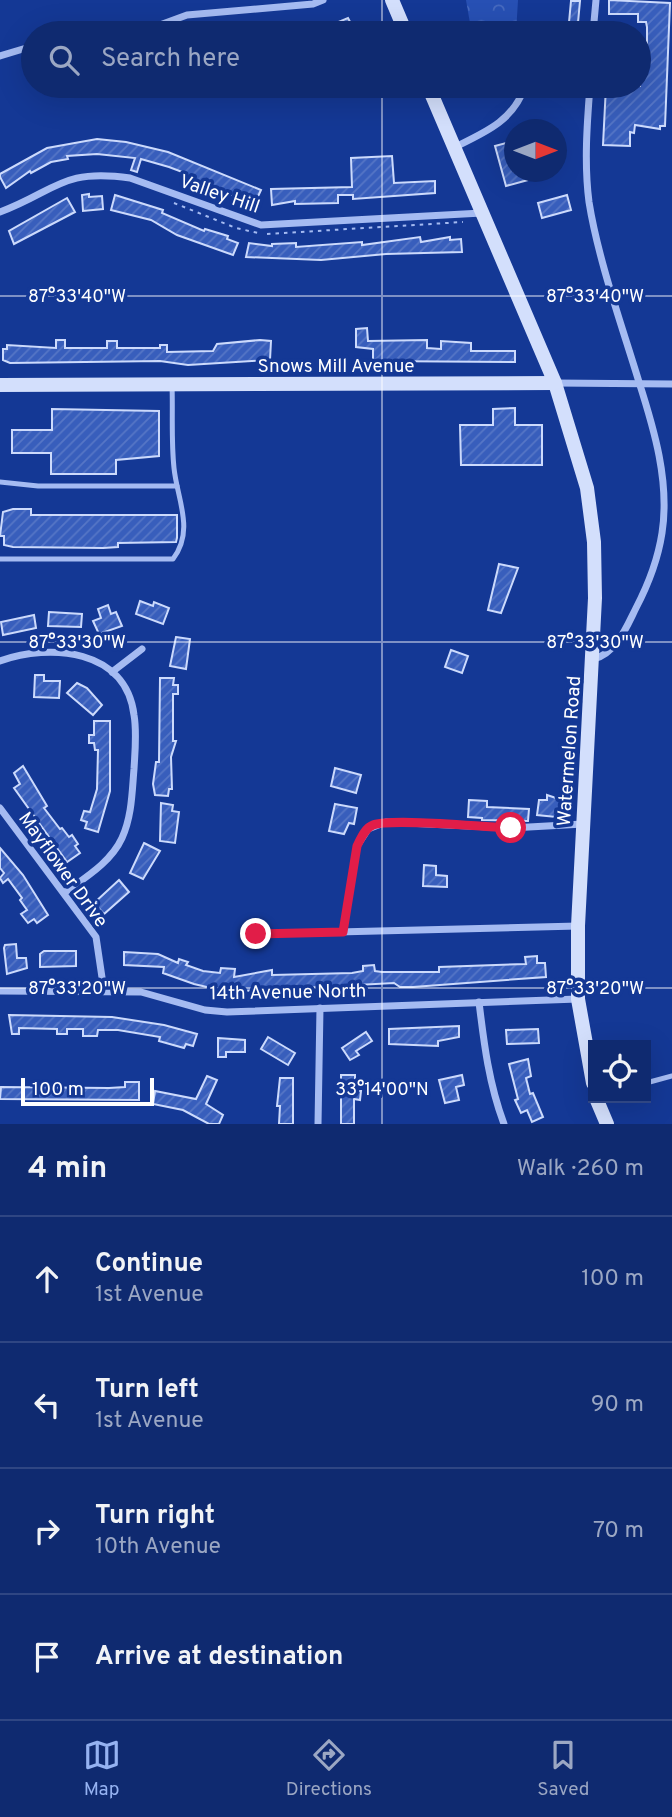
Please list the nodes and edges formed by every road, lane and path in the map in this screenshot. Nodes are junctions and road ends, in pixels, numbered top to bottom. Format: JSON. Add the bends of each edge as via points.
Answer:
{"nodes":[{"id":1,"x":323,"y":0,"type":"edge"},
{"id":2,"x":392,"y":0,"type":"edge"},
{"id":3,"x":596,"y":0,"type":"edge"},
{"id":4,"x":171,"y":21,"type":"edge"},
{"id":5,"x":401,"y":21,"type":"edge"},
{"id":6,"x":594,"y":21,"type":"edge"},
{"id":7,"x":21,"y":50,"type":"edge"},
{"id":8,"x":0,"y":56,"type":"edge"},
{"id":9,"x":433,"y":98,"type":"edge"},
{"id":10,"x":522,"y":98,"type":"edge"},
{"id":11,"x":589,"y":98,"type":"edge"},
{"id":12,"x":455,"y":147,"type":"junction"},
{"id":13,"x":0,"y":212,"type":"edge"},
{"id":14,"x":483,"y":213,"type":"junction"},
{"id":15,"x":639,"y":382,"type":"junction"},
{"id":16,"x":555,"y":383,"type":"junction"},
{"id":17,"x":172,"y":384,"type":"junction"},
{"id":18,"x":672,"y":384,"type":"edge"},
{"id":19,"x":0,"y":385,"type":"edge"},
{"id":20,"x":0,"y":482,"type":"edge"},
{"id":21,"x":177,"y":485,"type":"junction"},
{"id":22,"x":0,"y":559,"type":"edge"},
{"id":23,"x":142,"y":649,"type":"dead end"},
{"id":24,"x":594,"y":659,"type":"junction"},
{"id":25,"x":0,"y":661,"type":"edge"},
{"id":26,"x":112,"y":673,"type":"junction"},
{"id":27,"x":0,"y":808,"type":"edge"},
{"id":28,"x":583,"y":824,"type":"junction"},
{"id":29,"x":64,"y":893,"type":"junction"},
{"id":30,"x":578,"y":926,"type":"junction"},
{"id":31,"x":343,"y":932,"type":"junction"},
{"id":32,"x":256,"y":934,"type":"dead end"},
{"id":33,"x":0,"y":991,"type":"edge"},
{"id":34,"x":104,"y":991,"type":"junction"},
{"id":35,"x":579,"y":999,"type":"junction"},
{"id":36,"x":479,"y":1002,"type":"junction"},
{"id":37,"x":320,"y":1008,"type":"junction"},
{"id":38,"x":588,"y":1053,"type":"edge"},
{"id":39,"x":672,"y":1076,"type":"edge"},
{"id":40,"x":651,"y":1082,"type":"edge"},
{"id":41,"x":598,"y":1103,"type":"edge"},
{"id":42,"x":318,"y":1124,"type":"edge"},
{"id":43,"x":504,"y":1124,"type":"edge"},
{"id":44,"x":607,"y":1124,"type":"edge"}],
"edges":[{"from":1,"to":4,"type":"street","via":[[187,15]]},
{"from":2,"to":5,"type":"main road"},
{"from":3,"to":6,"type":"street"},
{"from":7,"to":8,"type":"street"},
{"from":9,"to":12,"type":"main road","name":"Watermelon Road"},
{"from":10,"to":12,"type":"street","via":[[506,119]]},
{"from":11,"to":15,"type":"street","via":[[589,203]]},
{"from":12,"to":14,"type":"main road","name":"Watermelon Road"},
{"from":13,"to":14,"type":"street","name":"Valley Hill","via":[[66,179],[109,174],[261,225]]},
{"from":14,"to":16,"type":"main road","name":"Watermelon Road"},
{"from":15,"to":16,"type":"street","name":"Snows Mill Avenue"},
{"from":15,"to":18,"type":"street","name":"Snows Mill Avenue"},
{"from":15,"to":24,"type":"street","via":[[653,423],[662,477],[663,532],[648,584],[625,630],[613,648]]},
{"from":16,"to":17,"type":"main road","name":"Snows Mill Avenue"},
{"from":16,"to":24,"type":"main road","name":"Watermelon Road","via":[[587,488],[594,542]]},
{"from":17,"to":19,"type":"main road","name":"Snows Mill Avenue"},
{"from":17,"to":21,"type":"lane"},
{"from":20,"to":21,"type":"lane"},
{"from":21,"to":22,"type":"lane","via":[[184,509],[183,534],[173,559]]},
{"from":23,"to":26,"type":"street"},
{"from":24,"to":28,"type":"main road","name":"Watermelon Road"},
{"from":25,"to":26,"type":"street","via":[[65,651],[85,655]]},
{"from":26,"to":29,"type":"street","via":[[125,690],[134,715],[131,806],[114,851]]},
{"from":27,"to":29,"type":"street","name":"Mayflower Drive"},
{"from":28,"to":30,"type":"main road","name":"Watermelon Road"},
{"from":28,"to":31,"type":"street","via":[[511,828],[373,825],[357,846]]},
{"from":29,"to":34,"type":"street","name":"Mayflower Drive","via":[[96,937]]},
{"from":30,"to":31,"type":"street"},
{"from":30,"to":35,"type":"main road","name":"Watermelon Road"},
{"from":31,"to":32,"type":"street"},
{"from":33,"to":34,"type":"street","name":"14th Avenue North"},
{"from":34,"to":37,"type":"street","name":"14th Avenue North","via":[[141,992],[227,1012]]},
{"from":35,"to":36,"type":"street","name":"14th Avenue North"},
{"from":35,"to":38,"type":"main road","name":"Watermelon Road"},
{"from":36,"to":37,"type":"street","name":"14th Avenue North"},
{"from":36,"to":43,"type":"street","via":[[483,1045]]},
{"from":37,"to":42,"type":"street"},
{"from":39,"to":40,"type":"lane"},
{"from":41,"to":44,"type":"main road"}]}
